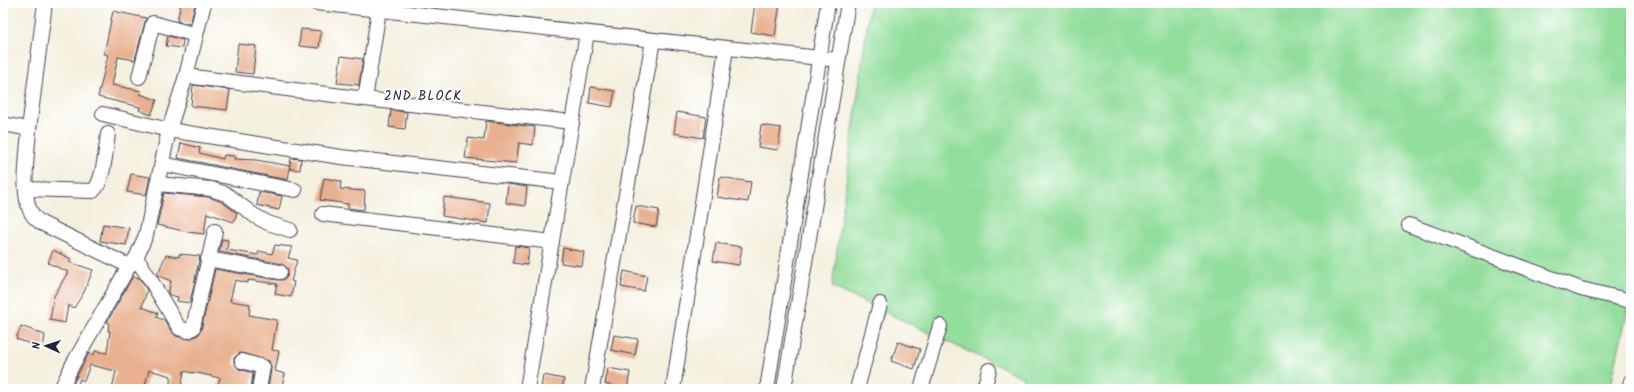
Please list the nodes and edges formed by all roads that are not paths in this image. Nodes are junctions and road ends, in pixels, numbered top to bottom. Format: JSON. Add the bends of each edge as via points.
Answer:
{"nodes":[{"id":1,"x":45,"y":3,"type":"edge"},
{"id":2,"x":204,"y":3,"type":"edge"},
{"id":3,"x":316,"y":3,"type":"edge"},
{"id":4,"x":828,"y":3,"type":"edge"},
{"id":5,"x":848,"y":3,"type":"edge"},
{"id":6,"x":379,"y":10,"type":"junction"},
{"id":7,"x":587,"y":33,"type":"junction"},
{"id":8,"x":196,"y":35,"type":"junction"},
{"id":9,"x":653,"y":40,"type":"junction"},
{"id":10,"x":726,"y":49,"type":"junction"},
{"id":11,"x":820,"y":58,"type":"junction"},
{"id":12,"x":838,"y":60,"type":"junction"},
{"id":13,"x":186,"y":76,"type":"junction"},
{"id":14,"x":139,"y":77,"type":"dead end"},
{"id":15,"x":365,"y":99,"type":"junction"},
{"id":16,"x":103,"y":114,"type":"dead end"},
{"id":17,"x":572,"y":122,"type":"junction"},
{"id":18,"x":3,"y":124,"type":"edge"},
{"id":19,"x":29,"y":129,"type":"junction"},
{"id":20,"x":169,"y":130,"type":"junction"},
{"id":21,"x":108,"y":134,"type":"dead end"},
{"id":22,"x":162,"y":164,"type":"junction"},
{"id":23,"x":562,"y":182,"type":"junction"},
{"id":24,"x":158,"y":184,"type":"junction"},
{"id":25,"x":26,"y":189,"type":"junction"},
{"id":26,"x":295,"y":190,"type":"dead end"},
{"id":27,"x":323,"y":214,"type":"dead end"},
{"id":28,"x":1409,"y":225,"type":"dead end"},
{"id":29,"x":290,"y":230,"type":"dead end"},
{"id":30,"x":215,"y":231,"type":"dead end"},
{"id":31,"x":552,"y":242,"type":"junction"},
{"id":32,"x":208,"y":259,"type":"junction"},
{"id":33,"x":132,"y":262,"type":"junction"},
{"id":34,"x":280,"y":272,"type":"dead end"},
{"id":35,"x":1631,"y":301,"type":"edge"},
{"id":36,"x":880,"y":304,"type":"dead end"},
{"id":37,"x":940,"y":326,"type":"dead end"},
{"id":38,"x":242,"y":361,"type":"dead end"},
{"id":39,"x":988,"y":370,"type":"dead end"},
{"id":40,"x":1631,"y":380,"type":"edge"},
{"id":41,"x":61,"y":389,"type":"edge"},
{"id":42,"x":259,"y":389,"type":"edge"},
{"id":43,"x":528,"y":389,"type":"edge"},
{"id":44,"x":592,"y":389,"type":"edge"},
{"id":45,"x":673,"y":389,"type":"edge"},
{"id":46,"x":767,"y":389,"type":"edge"},
{"id":47,"x":784,"y":389,"type":"edge"},
{"id":48,"x":858,"y":389,"type":"edge"},
{"id":49,"x":921,"y":389,"type":"edge"},
{"id":50,"x":984,"y":389,"type":"edge"},
{"id":51,"x":1629,"y":389,"type":"edge"}],
"edges":[{"from":1,"to":19,"type":"street"},
{"from":2,"to":8,"type":"street"},
{"from":3,"to":6,"type":"street"},
{"from":4,"to":11,"type":"street"},
{"from":5,"to":12,"type":"street"},
{"from":6,"to":7,"type":"street"},
{"from":6,"to":15,"type":"street"},
{"from":7,"to":9,"type":"street"},
{"from":7,"to":17,"type":"street"},
{"from":8,"to":13,"type":"street"},
{"from":8,"to":14,"type":"street","via":[[153,23]]},
{"from":9,"to":10,"type":"street"},
{"from":9,"to":44,"type":"street"},
{"from":10,"to":11,"type":"street"},
{"from":10,"to":45,"type":"street"},
{"from":11,"to":12,"type":"street"},
{"from":11,"to":46,"type":"street"},
{"from":12,"to":47,"type":"street"},
{"from":13,"to":15,"type":"street"},
{"from":13,"to":20,"type":"street"},
{"from":15,"to":17,"type":"street"},
{"from":16,"to":20,"type":"street"},
{"from":17,"to":23,"type":"street"},
{"from":18,"to":19,"type":"street"},
{"from":19,"to":25,"type":"street"},
{"from":20,"to":22,"type":"street"},
{"from":20,"to":23,"type":"street","via":[[341,157]]},
{"from":21,"to":25,"type":"street","via":[[98,185],[93,191]]},
{"from":22,"to":24,"type":"street"},
{"from":22,"to":26,"type":"street"},
{"from":23,"to":31,"type":"street"},
{"from":24,"to":29,"type":"street","via":[[211,189],[226,194],[255,216]]},
{"from":24,"to":33,"type":"street","via":[[146,235]]},
{"from":25,"to":33,"type":"street","via":[[32,215],[41,223]]},
{"from":27,"to":31,"type":"street"},
{"from":28,"to":35,"type":"street","via":[[1581,289]]},
{"from":30,"to":32,"type":"street"},
{"from":31,"to":43,"type":"street"},
{"from":32,"to":33,"type":"street","via":[[192,328],[188,331],[179,328],[150,279]]},
{"from":32,"to":34,"type":"street"},
{"from":33,"to":41,"type":"street"},
{"from":36,"to":48,"type":"street"},
{"from":37,"to":49,"type":"street"},
{"from":38,"to":42,"type":"street","via":[[263,367]]},
{"from":39,"to":50,"type":"street"},
{"from":40,"to":51,"type":"street"}]}
